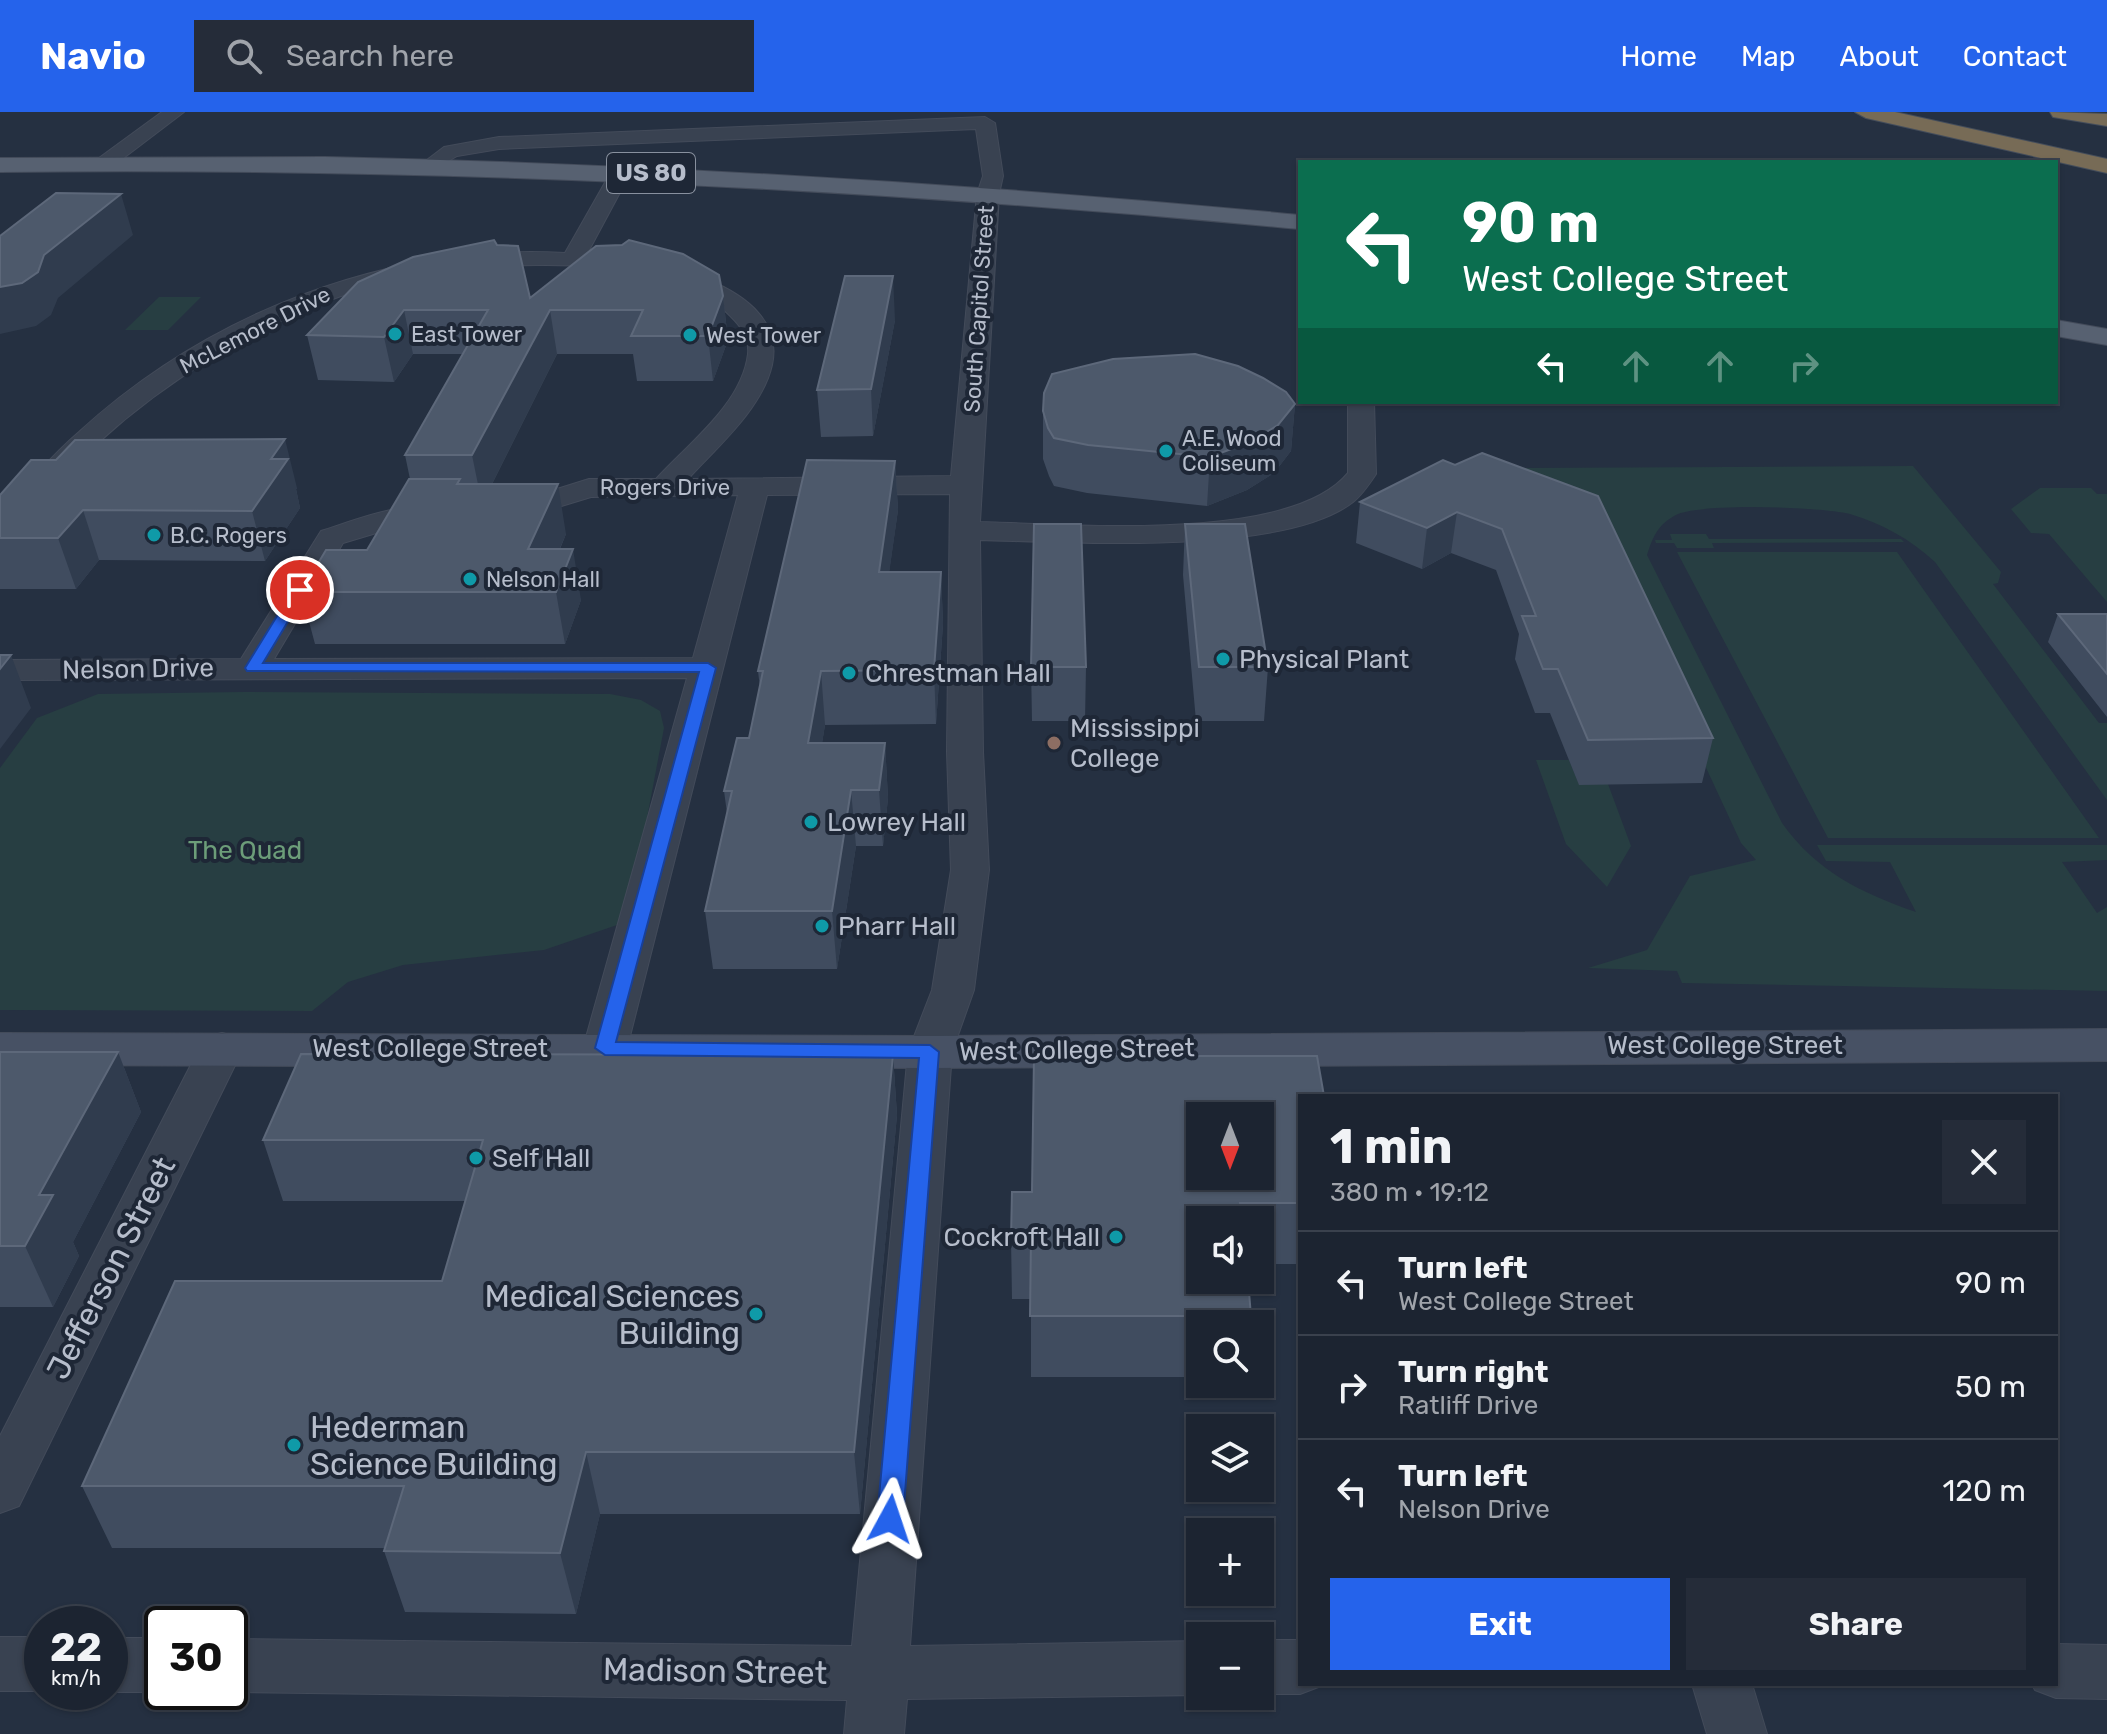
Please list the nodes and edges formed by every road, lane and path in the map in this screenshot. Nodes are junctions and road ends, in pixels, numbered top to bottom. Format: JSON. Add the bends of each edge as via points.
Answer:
{"nodes":[{"id":1,"x":174,"y":112,"type":"edge"},
{"id":2,"x":1866,"y":112,"type":"edge"},
{"id":3,"x":1940,"y":112,"type":"edge"},
{"id":4,"x":2061,"y":112,"type":"edge"},
{"id":5,"x":2107,"y":120,"type":"edge"},
{"id":6,"x":2107,"y":143,"type":"edge"},
{"id":7,"x":106,"y":162,"type":"junction"},
{"id":8,"x":0,"y":165,"type":"edge"},
{"id":9,"x":429,"y":166,"type":"junction"},
{"id":10,"x":2107,"y":166,"type":"edge"},
{"id":11,"x":621,"y":172,"type":"junction"},
{"id":12,"x":988,"y":194,"type":"junction"},
{"id":13,"x":1298,"y":222,"type":"edge"},
{"id":14,"x":573,"y":258,"type":"junction"},
{"id":15,"x":2058,"y":328,"type":"edge"},
{"id":16,"x":2107,"y":337,"type":"edge"},
{"id":17,"x":1361,"y":404,"type":"edge"},
{"id":18,"x":965,"y":485,"type":"junction"},
{"id":19,"x":664,"y":487,"type":"junction"},
{"id":20,"x":755,"y":487,"type":"junction"},
{"id":21,"x":964,"y":531,"type":"junction"},
{"id":22,"x":0,"y":535,"type":"edge"},
{"id":23,"x":252,"y":668,"type":"junction"},
{"id":24,"x":708,"y":668,"type":"junction"},
{"id":25,"x":0,"y":670,"type":"edge"},
{"id":26,"x":2107,"y":1045,"type":"edge"},
{"id":27,"x":222,"y":1047,"type":"junction"},
{"id":28,"x":605,"y":1048,"type":"junction"},
{"id":29,"x":0,"y":1049,"type":"edge"},
{"id":30,"x":930,"y":1052,"type":"junction"},
{"id":31,"x":0,"y":1490,"type":"edge"},
{"id":32,"x":0,"y":1664,"type":"edge"},
{"id":33,"x":24,"y":1664,"type":"edge"},
{"id":34,"x":248,"y":1666,"type":"edge"},
{"id":35,"x":1274,"y":1667,"type":"edge"},
{"id":36,"x":1298,"y":1667,"type":"edge"},
{"id":37,"x":1186,"y":1668,"type":"edge"},
{"id":38,"x":2058,"y":1671,"type":"edge"},
{"id":39,"x":2107,"y":1672,"type":"edge"},
{"id":40,"x":877,"y":1673,"type":"junction"},
{"id":41,"x":1723,"y":1686,"type":"edge"},
{"id":42,"x":874,"y":1734,"type":"edge"},
{"id":43,"x":1737,"y":1734,"type":"edge"}],
"edges":[{"from":1,"to":7,"type":"street"},
{"from":2,"to":10,"type":"highway"},
{"from":3,"to":6,"type":"highway"},
{"from":4,"to":5,"type":"highway"},
{"from":7,"to":8,"type":"main road","number":"US 80"},
{"from":7,"to":9,"type":"main road","number":"US 80"},
{"from":9,"to":11,"type":"main road","number":"US 80"},
{"from":9,"to":12,"type":"street","name":"South Capitol Street","via":[[451,151],[499,143],[985,123],[993,176]]},
{"from":11,"to":12,"type":"main road","number":"US 80"},
{"from":11,"to":14,"type":"street"},
{"from":12,"to":13,"type":"main road","number":"US 80"},
{"from":12,"to":18,"type":"street","name":"South Capitol Street"},
{"from":14,"to":19,"type":"street","name":"McLemore Drive","via":[[686,275],[717,289],[754,326],[761,350],[755,377],[742,399]]},
{"from":14,"to":22,"type":"street","name":"McLemore Drive","via":[[491,262],[365,280],[295,307],[178,367],[126,407],[88,437]]},
{"from":15,"to":16,"type":"main road"},
{"from":17,"to":21,"type":"street","via":[[1362,474],[1341,498],[1304,514],[1195,532]]},
{"from":18,"to":20,"type":"street","name":"Rogers Drive"},
{"from":18,"to":21,"type":"street","name":"South Capitol Street"},
{"from":19,"to":20,"type":"street","name":"Rogers Drive"},
{"from":19,"to":23,"type":"street","name":"Rogers Drive","via":[[589,488],[530,508],[479,516],[401,516],[332,537]]},
{"from":20,"to":24,"type":"street"},
{"from":21,"to":30,"type":"street","name":"South Capitol Street","via":[[970,870],[953,990]]},
{"from":23,"to":24,"type":"street","name":"Nelson Drive"},
{"from":23,"to":25,"type":"street","name":"Nelson Drive"},
{"from":24,"to":28,"type":"street"},
{"from":26,"to":30,"type":"street","name":"West College Street"},
{"from":27,"to":28,"type":"street","name":"West College Street"},
{"from":27,"to":29,"type":"street","name":"West College Street"},
{"from":27,"to":31,"type":"street","name":"Jefferson Street"},
{"from":28,"to":30,"type":"street","name":"West College Street"},
{"from":30,"to":40,"type":"street","name":"South Capitol Street"},
{"from":32,"to":33,"type":"street"},
{"from":34,"to":40,"type":"street","name":"Madison Street"},
{"from":35,"to":36,"type":"street"},
{"from":37,"to":40,"type":"street","name":"Madison Street"},
{"from":38,"to":39,"type":"street"},
{"from":40,"to":42,"type":"street","name":"South Capitol Street"},
{"from":41,"to":43,"type":"street"}]}
